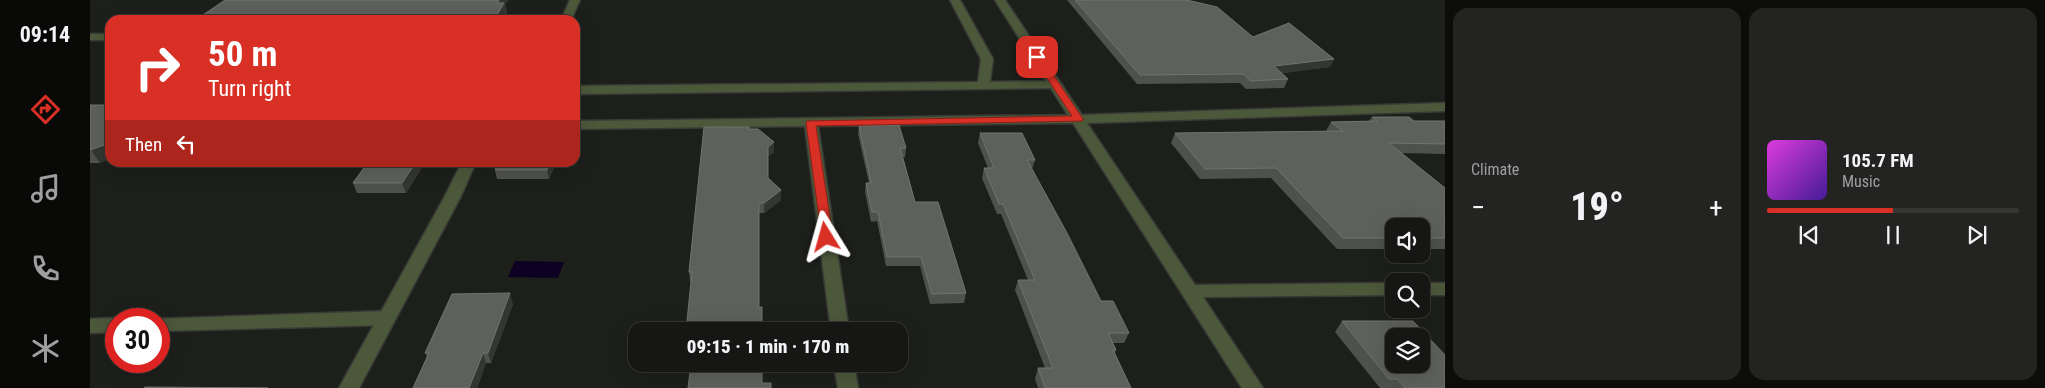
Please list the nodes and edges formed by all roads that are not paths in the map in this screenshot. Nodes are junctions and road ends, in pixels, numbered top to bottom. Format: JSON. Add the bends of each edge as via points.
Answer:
{"nodes":[{"id":1,"x":575,"y":0,"type":"edge"},
{"id":2,"x":955,"y":0,"type":"edge"},
{"id":3,"x":1000,"y":0,"type":"edge"},
{"id":4,"x":568,"y":15,"type":"edge"},
{"id":5,"x":90,"y":37,"type":"edge"},
{"id":6,"x":105,"y":37,"type":"edge"},
{"id":7,"x":1056,"y":85,"type":"junction"},
{"id":8,"x":983,"y":86,"type":"junction"},
{"id":9,"x":580,"y":90,"type":"edge"},
{"id":10,"x":1445,"y":107,"type":"edge"},
{"id":11,"x":1078,"y":119,"type":"junction"},
{"id":12,"x":811,"y":123,"type":"junction"},
{"id":13,"x":580,"y":125,"type":"edge"},
{"id":14,"x":467,"y":167,"type":"edge"},
{"id":15,"x":1385,"y":289,"type":"edge"},
{"id":16,"x":1430,"y":289,"type":"edge"},
{"id":17,"x":1445,"y":289,"type":"edge"},
{"id":18,"x":1188,"y":291,"type":"junction"},
{"id":19,"x":386,"y":318,"type":"junction"},
{"id":20,"x":839,"y":322,"type":"edge"},
{"id":21,"x":170,"y":324,"type":"edge"},
{"id":22,"x":105,"y":325,"type":"edge"},
{"id":23,"x":90,"y":326,"type":"edge"},
{"id":24,"x":845,"y":372,"type":"edge"},
{"id":25,"x":349,"y":388,"type":"edge"},
{"id":26,"x":848,"y":388,"type":"edge"},
{"id":27,"x":1252,"y":388,"type":"edge"}],
"edges":[{"from":1,"to":4,"type":"street"},
{"from":2,"to":8,"type":"street","via":[[987,59]]},
{"from":3,"to":7,"type":"street"},
{"from":5,"to":6,"type":"street"},
{"from":7,"to":8,"type":"street"},
{"from":7,"to":11,"type":"street"},
{"from":8,"to":9,"type":"street"},
{"from":10,"to":11,"type":"street"},
{"from":11,"to":12,"type":"street"},
{"from":11,"to":18,"type":"street"},
{"from":12,"to":13,"type":"street"},
{"from":12,"to":20,"type":"street"},
{"from":14,"to":19,"type":"street"},
{"from":15,"to":18,"type":"street"},
{"from":16,"to":17,"type":"street"},
{"from":18,"to":27,"type":"street"},
{"from":19,"to":21,"type":"street"},
{"from":19,"to":25,"type":"street"},
{"from":22,"to":23,"type":"street"},
{"from":24,"to":26,"type":"street"}]}
